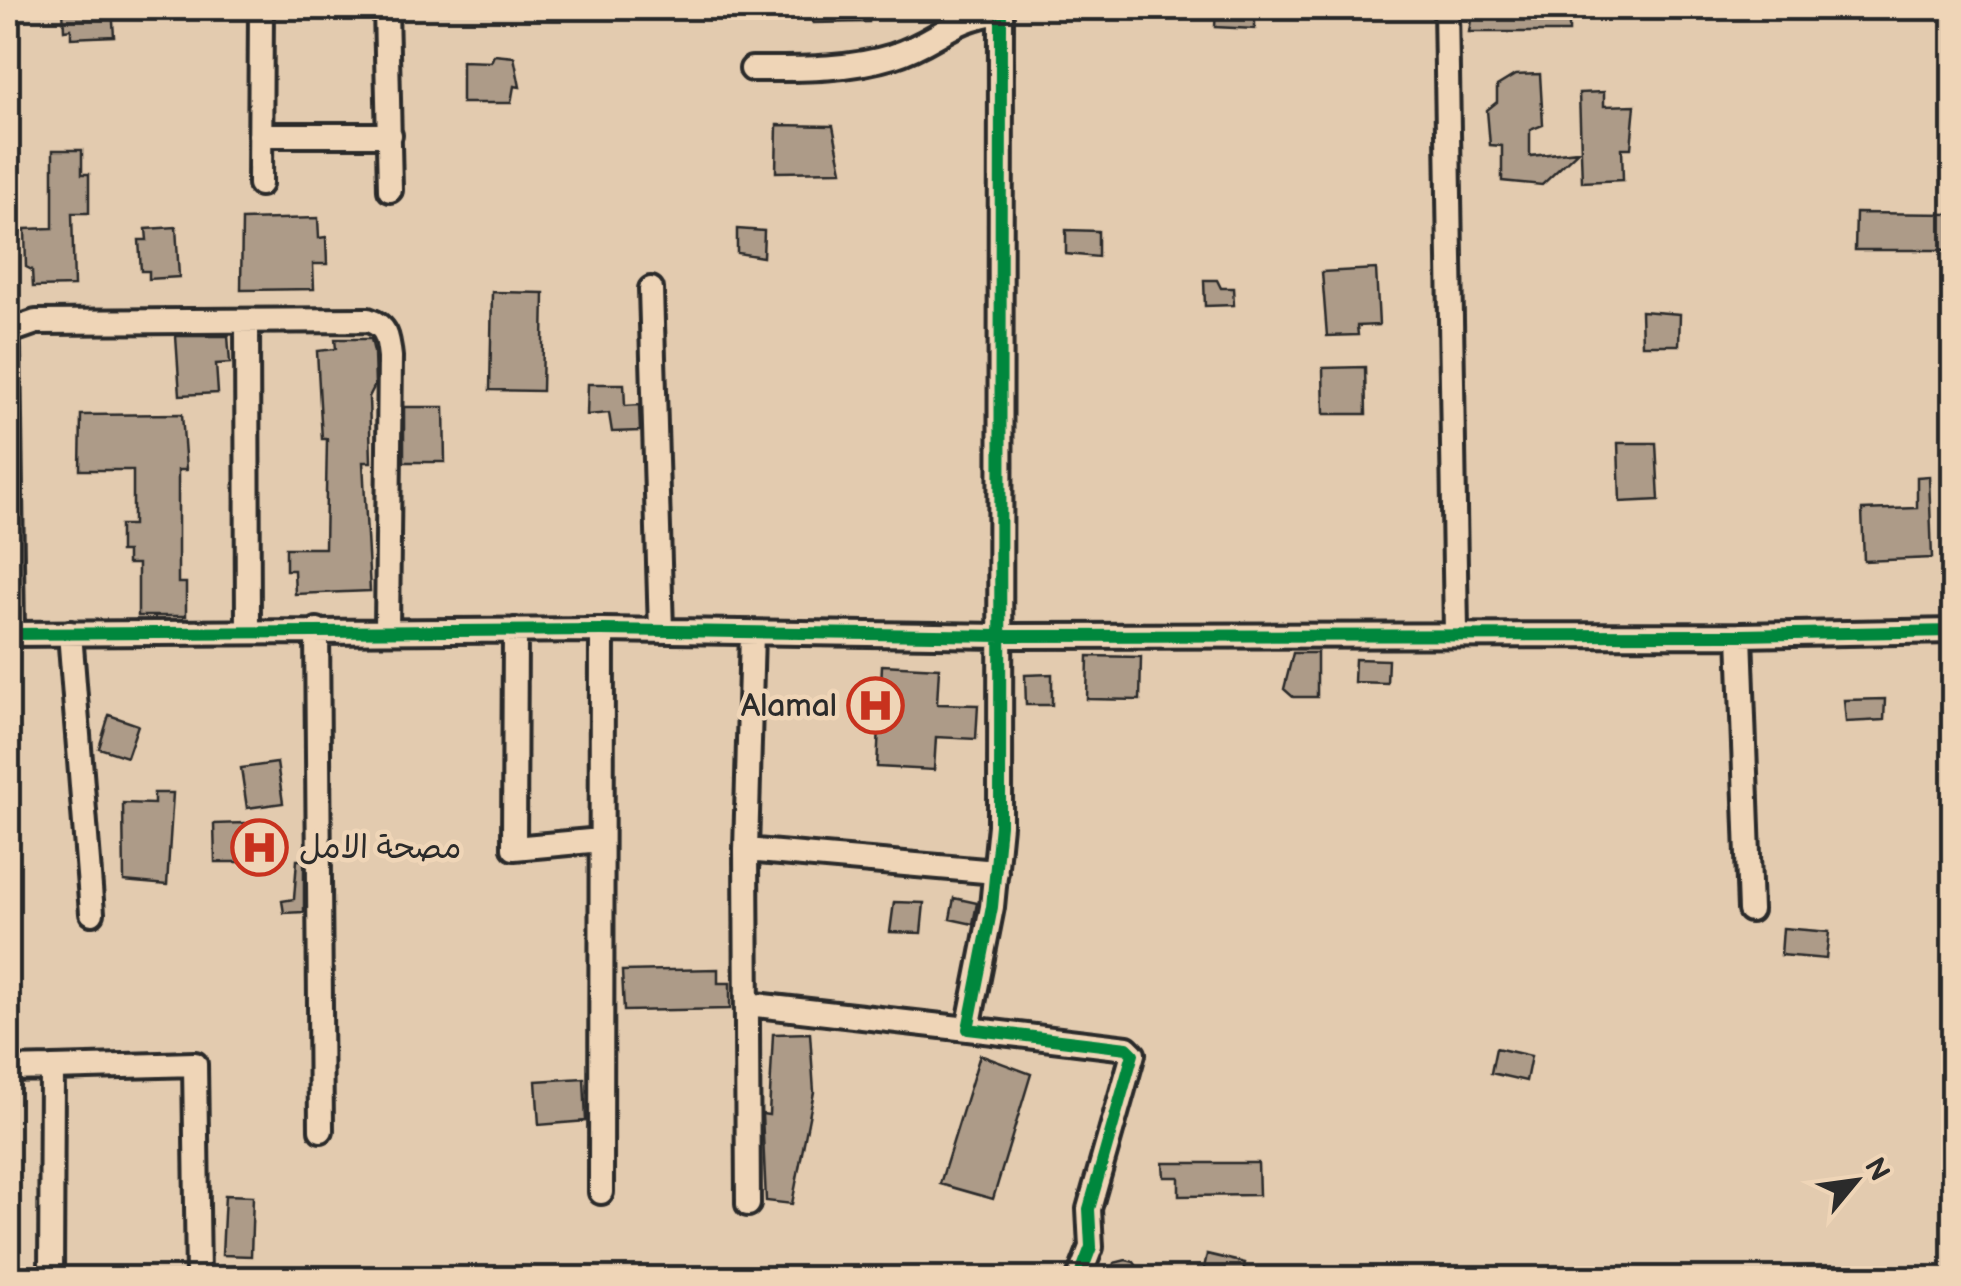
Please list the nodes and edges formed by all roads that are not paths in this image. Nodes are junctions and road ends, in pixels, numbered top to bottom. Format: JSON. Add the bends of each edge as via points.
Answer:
{"nodes":[{"id":1,"x":261,"y":8,"type":"edge"},
{"id":2,"x":386,"y":8,"type":"edge"},
{"id":3,"x":1446,"y":8,"type":"edge"},
{"id":4,"x":1001,"y":10,"type":"edge"},
{"id":5,"x":752,"y":69,"type":"dead end"},
{"id":6,"x":260,"y":135,"type":"junction"},
{"id":7,"x":390,"y":135,"type":"junction"},
{"id":8,"x":260,"y":184,"type":"dead end"},
{"id":9,"x":390,"y":190,"type":"dead end"},
{"id":10,"x":651,"y":289,"type":"dead end"},
{"id":11,"x":247,"y":321,"type":"junction"},
{"id":12,"x":8,"y":342,"type":"edge"},
{"id":13,"x":317,"y":630,"type":"junction"},
{"id":14,"x":387,"y":630,"type":"junction"},
{"id":15,"x":515,"y":630,"type":"junction"},
{"id":16,"x":602,"y":630,"type":"junction"},
{"id":17,"x":1954,"y":630,"type":"edge"},
{"id":18,"x":248,"y":631,"type":"junction"},
{"id":19,"x":660,"y":631,"type":"junction"},
{"id":20,"x":1456,"y":632,"type":"junction"},
{"id":21,"x":70,"y":633,"type":"junction"},
{"id":22,"x":752,"y":633,"type":"junction"},
{"id":23,"x":10,"y":634,"type":"edge"},
{"id":24,"x":1740,"y":635,"type":"junction"},
{"id":25,"x":1002,"y":636,"type":"junction"},
{"id":26,"x":602,"y":840,"type":"junction"},
{"id":27,"x":746,"y":850,"type":"junction"},
{"id":28,"x":996,"y":872,"type":"junction"},
{"id":29,"x":1750,"y":910,"type":"dead end"},
{"id":30,"x":92,"y":913,"type":"dead end"},
{"id":31,"x":747,"y":1004,"type":"junction"},
{"id":32,"x":968,"y":1029,"type":"junction"},
{"id":33,"x":52,"y":1068,"type":"junction"},
{"id":34,"x":8,"y":1069,"type":"edge"},
{"id":35,"x":321,"y":1130,"type":"dead end"},
{"id":36,"x":601,"y":1192,"type":"dead end"},
{"id":37,"x":748,"y":1204,"type":"dead end"},
{"id":38,"x":51,"y":1278,"type":"edge"},
{"id":39,"x":198,"y":1278,"type":"edge"},
{"id":40,"x":1079,"y":1278,"type":"edge"}],
"edges":[{"from":1,"to":6,"type":"street"},
{"from":2,"to":7,"type":"street"},
{"from":3,"to":20,"type":"street"},
{"from":4,"to":5,"type":"street","via":[[958,20],[892,56],[813,69]]},
{"from":4,"to":25,"type":"street"},
{"from":6,"to":7,"type":"street"},
{"from":6,"to":8,"type":"street"},
{"from":7,"to":9,"type":"street"},
{"from":10,"to":19,"type":"street"},
{"from":11,"to":12,"type":"street","via":[[36,322],[14,330]]},
{"from":11,"to":14,"type":"street","via":[[368,320],[388,336]]},
{"from":11,"to":18,"type":"street"},
{"from":12,"to":23,"type":"street"},
{"from":13,"to":14,"type":"street"},
{"from":13,"to":18,"type":"street"},
{"from":13,"to":35,"type":"street"},
{"from":14,"to":15,"type":"street"},
{"from":15,"to":16,"type":"street"},
{"from":15,"to":26,"type":"street","via":[[514,848]]},
{"from":16,"to":19,"type":"street"},
{"from":16,"to":26,"type":"street"},
{"from":17,"to":24,"type":"street"},
{"from":18,"to":21,"type":"street"},
{"from":19,"to":22,"type":"street"},
{"from":20,"to":24,"type":"street"},
{"from":20,"to":25,"type":"street"},
{"from":21,"to":23,"type":"street"},
{"from":21,"to":30,"type":"street"},
{"from":22,"to":25,"type":"street"},
{"from":22,"to":27,"type":"street"},
{"from":24,"to":29,"type":"street"},
{"from":25,"to":28,"type":"street"},
{"from":26,"to":36,"type":"street"},
{"from":27,"to":28,"type":"street"},
{"from":27,"to":31,"type":"street"},
{"from":28,"to":32,"type":"street"},
{"from":31,"to":32,"type":"street"},
{"from":31,"to":37,"type":"street"},
{"from":32,"to":40,"type":"street","via":[[1127,1048],[1133,1054],[1090,1209],[1091,1247]]},
{"from":33,"to":34,"type":"street"},
{"from":33,"to":38,"type":"street"},
{"from":33,"to":39,"type":"street","via":[[195,1064]]}]}
